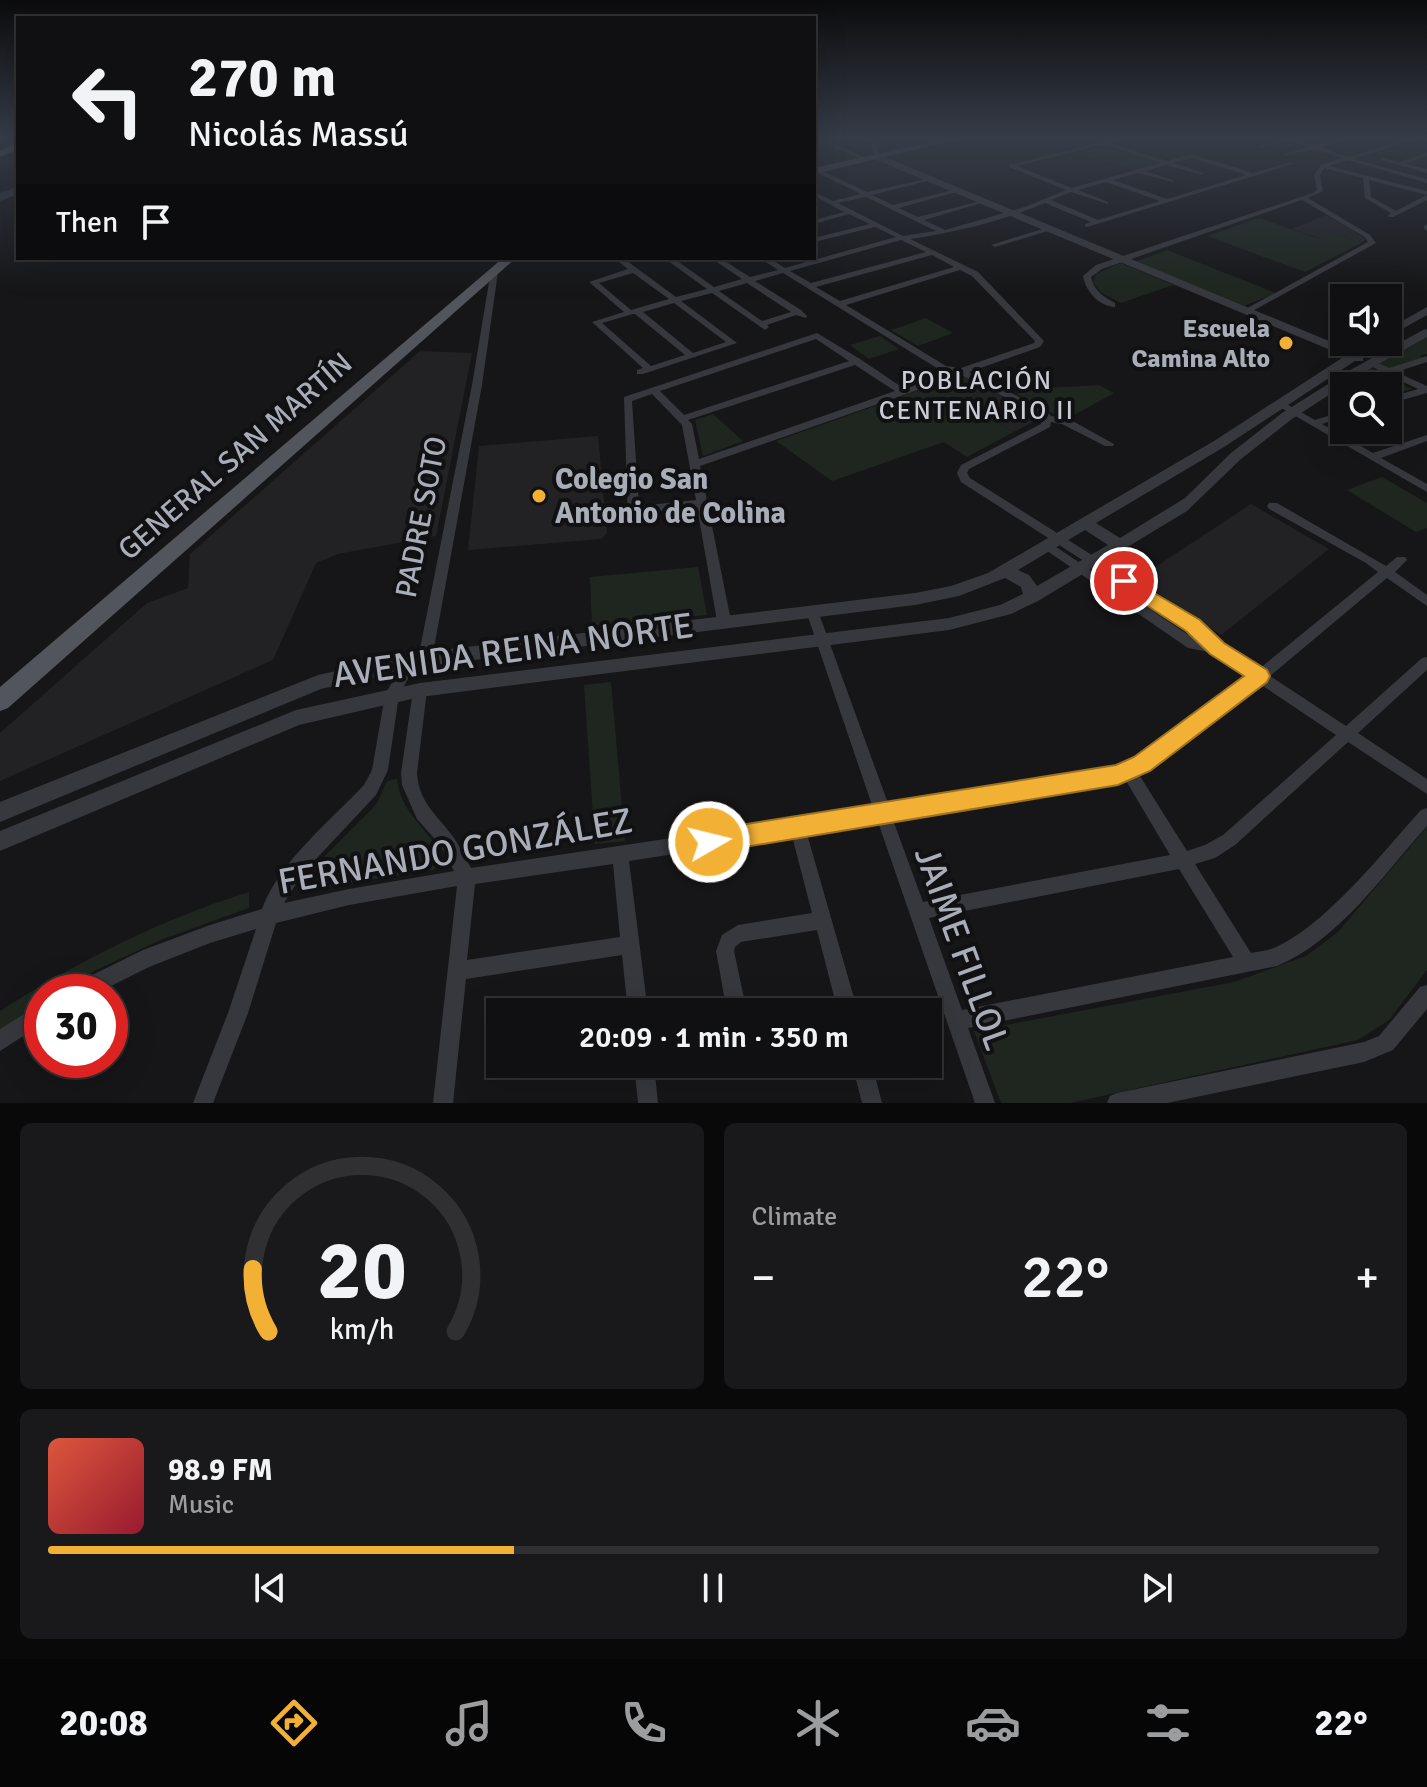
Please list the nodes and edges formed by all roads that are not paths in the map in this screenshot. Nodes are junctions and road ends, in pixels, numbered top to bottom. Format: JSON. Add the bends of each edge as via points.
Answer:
{"nodes":[{"id":1,"x":856,"y":190,"type":"edge"},
{"id":2,"x":884,"y":190,"type":"edge"},
{"id":3,"x":1069,"y":190,"type":"edge"},
{"id":4,"x":1071,"y":190,"type":"edge"},
{"id":5,"x":1137,"y":190,"type":"edge"},
{"id":6,"x":1201,"y":190,"type":"edge"},
{"id":7,"x":1320,"y":190,"type":"edge"},
{"id":8,"x":1367,"y":190,"type":"edge"},
{"id":9,"x":1406,"y":190,"type":"edge"},
{"id":10,"x":957,"y":191,"type":"joint"},
{"id":11,"x":816,"y":195,"type":"edge"},
{"id":12,"x":866,"y":195,"type":"junction"},
{"id":13,"x":1427,"y":195,"type":"edge"},
{"id":14,"x":1303,"y":198,"type":"junction"},
{"id":15,"x":1044,"y":200,"type":"junction"},
{"id":16,"x":983,"y":201,"type":"junction"},
{"id":17,"x":1167,"y":201,"type":"junction"},
{"id":18,"x":829,"y":202,"type":"junction"},
{"id":19,"x":1106,"y":203,"type":"dead end"},
{"id":20,"x":816,"y":204,"type":"edge"},
{"id":21,"x":1413,"y":205,"type":"junction"},
{"id":22,"x":893,"y":207,"type":"junction"},
{"id":23,"x":850,"y":212,"type":"junction"},
{"id":24,"x":1011,"y":213,"type":"junction"},
{"id":25,"x":918,"y":219,"type":"junction"},
{"id":26,"x":816,"y":221,"type":"edge"},
{"id":27,"x":1098,"y":222,"type":"junction"},
{"id":28,"x":875,"y":225,"type":"junction"},
{"id":29,"x":1087,"y":225,"type":"dead end"},
{"id":30,"x":1049,"y":229,"type":"junction"},
{"id":31,"x":944,"y":232,"type":"junction"},
{"id":32,"x":901,"y":238,"type":"junction"},
{"id":33,"x":816,"y":240,"type":"edge"},
{"id":34,"x":995,"y":245,"type":"dead end"},
{"id":35,"x":932,"y":253,"type":"junction"},
{"id":36,"x":1120,"y":259,"type":"junction"},
{"id":37,"x":621,"y":260,"type":"edge"},
{"id":38,"x":671,"y":260,"type":"edge"},
{"id":39,"x":718,"y":260,"type":"edge"},
{"id":40,"x":767,"y":260,"type":"edge"},
{"id":41,"x":502,"y":265,"type":"edge"},
{"id":42,"x":965,"y":269,"type":"junction"},
{"id":43,"x":634,"y":270,"type":"junction"},
{"id":44,"x":784,"y":270,"type":"junction"},
{"id":45,"x":748,"y":280,"type":"junction"},
{"id":46,"x":810,"y":286,"type":"junction"},
{"id":47,"x":713,"y":290,"type":"junction"},
{"id":48,"x":675,"y":300,"type":"junction"},
{"id":49,"x":839,"y":304,"type":"junction"},
{"id":50,"x":1112,"y":305,"type":"dead end"},
{"id":51,"x":1427,"y":310,"type":"edge"},
{"id":52,"x":1246,"y":311,"type":"junction"},
{"id":53,"x":633,"y":312,"type":"junction"},
{"id":54,"x":1402,"y":325,"type":"edge"},
{"id":55,"x":1427,"y":332,"type":"edge"},
{"id":56,"x":1330,"y":346,"type":"edge"},
{"id":57,"x":692,"y":356,"type":"junction"},
{"id":58,"x":1353,"y":356,"type":"joint"},
{"id":59,"x":1427,"y":359,"type":"edge"},
{"id":60,"x":857,"y":361,"type":"junction"},
{"id":61,"x":1371,"y":363,"type":"junction"},
{"id":62,"x":961,"y":371,"type":"junction"},
{"id":63,"x":1389,"y":371,"type":"junction"},
{"id":64,"x":653,"y":389,"type":"junction"},
{"id":65,"x":1427,"y":390,"type":"edge"},
{"id":66,"x":901,"y":391,"type":"junction"},
{"id":67,"x":1402,"y":397,"type":"edge"},
{"id":68,"x":1288,"y":409,"type":"junction"},
{"id":69,"x":684,"y":418,"type":"junction"},
{"id":70,"x":1047,"y":418,"type":"junction"},
{"id":71,"x":1330,"y":418,"type":"edge"},
{"id":72,"x":1314,"y":423,"type":"junction"},
{"id":73,"x":1427,"y":438,"type":"edge"},
{"id":74,"x":1109,"y":444,"type":"dead end"},
{"id":75,"x":1372,"y":457,"type":"junction"},
{"id":76,"x":1196,"y":458,"type":"junction"},
{"id":77,"x":695,"y":464,"type":"junction"},
{"id":78,"x":1179,"y":468,"type":"junction"},
{"id":79,"x":1217,"y":477,"type":"junction"},
{"id":80,"x":1427,"y":489,"type":"edge"},
{"id":81,"x":700,"y":503,"type":"junction"},
{"id":82,"x":1273,"y":506,"type":"dead end"},
{"id":83,"x":1085,"y":523,"type":"junction"},
{"id":84,"x":1052,"y":542,"type":"junction"},
{"id":85,"x":1120,"y":545,"type":"junction"},
{"id":86,"x":1401,"y":560,"type":"dead end"},
{"id":87,"x":1087,"y":565,"type":"junction"},
{"id":88,"x":1003,"y":571,"type":"junction"},
{"id":89,"x":1387,"y":572,"type":"junction"},
{"id":90,"x":1032,"y":597,"type":"junction"},
{"id":91,"x":1427,"y":601,"type":"edge"},
{"id":92,"x":812,"y":611,"type":"junction"},
{"id":93,"x":724,"y":621,"type":"junction"},
{"id":94,"x":821,"y":640,"type":"junction"},
{"id":95,"x":488,"y":651,"type":"junction"},
{"id":96,"x":417,"y":660,"type":"junction"},
{"id":97,"x":1427,"y":662,"type":"edge"},
{"id":98,"x":1260,"y":676,"type":"junction"},
{"id":99,"x":484,"y":682,"type":"junction"},
{"id":100,"x":420,"y":690,"type":"junction"},
{"id":101,"x":392,"y":695,"type":"junction"},
{"id":102,"x":0,"y":701,"type":"edge"},
{"id":103,"x":1347,"y":734,"type":"junction"},
{"id":104,"x":1128,"y":771,"type":"junction"},
{"id":105,"x":1427,"y":787,"type":"edge"},
{"id":106,"x":0,"y":812,"type":"edge"},
{"id":107,"x":882,"y":814,"type":"junction"},
{"id":108,"x":1427,"y":815,"type":"edge"},
{"id":109,"x":798,"y":829,"type":"junction"},
{"id":110,"x":0,"y":841,"type":"edge"},
{"id":111,"x":620,"y":855,"type":"junction"},
{"id":112,"x":1183,"y":860,"type":"junction"},
{"id":113,"x":467,"y":878,"type":"junction"},
{"id":114,"x":917,"y":912,"type":"junction"},
{"id":115,"x":269,"y":917,"type":"junction"},
{"id":116,"x":823,"y":920,"type":"junction"},
{"id":117,"x":630,"y":945,"type":"junction"},
{"id":118,"x":1247,"y":963,"type":"junction"},
{"id":119,"x":457,"y":971,"type":"junction"},
{"id":120,"x":119,"y":974,"type":"edge"},
{"id":121,"x":1427,"y":994,"type":"edge"},
{"id":122,"x":636,"y":998,"type":"edge"},
{"id":123,"x":734,"y":998,"type":"edge"},
{"id":124,"x":844,"y":998,"type":"edge"},
{"id":125,"x":956,"y":1021,"type":"junction"},
{"id":126,"x":24,"y":1025,"type":"edge"},
{"id":127,"x":0,"y":1041,"type":"edge"},
{"id":128,"x":645,"y":1078,"type":"edge"},
{"id":129,"x":866,"y":1078,"type":"edge"},
{"id":130,"x":203,"y":1103,"type":"edge"},
{"id":131,"x":443,"y":1103,"type":"edge"},
{"id":132,"x":648,"y":1103,"type":"edge"},
{"id":133,"x":872,"y":1103,"type":"edge"},
{"id":134,"x":985,"y":1103,"type":"edge"},
{"id":135,"x":1117,"y":1103,"type":"edge"}],
"edges":[{"from":1,"to":12,"type":"street"},
{"from":2,"to":12,"type":"street"},
{"from":3,"to":15,"type":"street"},
{"from":4,"to":19,"type":"street"},
{"from":5,"to":17,"type":"street"},
{"from":6,"to":17,"type":"street"},
{"from":7,"to":14,"type":"street"},
{"from":8,"to":21,"type":"street","via":[[1368,198],[1393,215]]},
{"from":9,"to":21,"type":"street"},
{"from":10,"to":16,"type":"street"},
{"from":10,"to":22,"type":"street"},
{"from":11,"to":18,"type":"street"},
{"from":12,"to":18,"type":"street"},
{"from":12,"to":22,"type":"street"},
{"from":13,"to":21,"type":"street"},
{"from":14,"to":36,"type":"street"},
{"from":14,"to":52,"type":"street","via":[[1372,243]]},
{"from":15,"to":24,"type":"street"},
{"from":15,"to":27,"type":"street"},
{"from":16,"to":24,"type":"street"},
{"from":16,"to":25,"type":"street"},
{"from":17,"to":27,"type":"street"},
{"from":18,"to":20,"type":"street"},
{"from":18,"to":23,"type":"street"},
{"from":22,"to":25,"type":"street"},
{"from":23,"to":26,"type":"street"},
{"from":23,"to":28,"type":"street"},
{"from":24,"to":30,"type":"street"},
{"from":24,"to":31,"type":"street"},
{"from":25,"to":31,"type":"street"},
{"from":27,"to":29,"type":"street"},
{"from":28,"to":32,"type":"street"},
{"from":28,"to":33,"type":"street"},
{"from":30,"to":34,"type":"street"},
{"from":30,"to":36,"type":"street"},
{"from":31,"to":32,"type":"street"},
{"from":32,"to":35,"type":"street"},
{"from":32,"to":44,"type":"street"},
{"from":35,"to":42,"type":"street"},
{"from":35,"to":46,"type":"street"},
{"from":36,"to":50,"type":"street","via":[[1087,276],[1092,291]]},
{"from":36,"to":52,"type":"street"},
{"from":37,"to":43,"type":"street"},
{"from":38,"to":47,"type":"street"},
{"from":39,"to":45,"type":"street"},
{"from":40,"to":44,"type":"street"},
{"from":41,"to":96,"type":"street","name":"PADRE SOTO"},
{"from":41,"to":102,"type":"main road","name":"GENERAL SAN MARTÍN"},
{"from":42,"to":49,"type":"street"},
{"from":42,"to":62,"type":"street","via":[[1040,341]]},
{"from":43,"to":48,"type":"street"},
{"from":43,"to":53,"type":"street","via":[[593,282]]},
{"from":44,"to":45,"type":"street"},
{"from":44,"to":46,"type":"street"},
{"from":45,"to":47,"type":"street"},
{"from":45,"to":47,"type":"street","via":[[801,314],[763,325]]},
{"from":46,"to":49,"type":"street"},
{"from":47,"to":48,"type":"street"},
{"from":48,"to":53,"type":"street"},
{"from":48,"to":57,"type":"street","via":[[733,343]]},
{"from":49,"to":62,"type":"street","via":[[943,368]]},
{"from":51,"to":54,"type":"street"},
{"from":52,"to":56,"type":"street"},
{"from":53,"to":57,"type":"street"},
{"from":53,"to":57,"type":"street","via":[[596,322],[644,370]]},
{"from":55,"to":61,"type":"street","name":"AVENIDA REINA NORTE"},
{"from":58,"to":61,"type":"street"},
{"from":58,"to":68,"type":"street","name":"AVENIDA REINA NORTE"},
{"from":59,"to":63,"type":"street"},
{"from":60,"to":64,"type":"street","via":[[817,336]]},
{"from":60,"to":66,"type":"street"},
{"from":60,"to":69,"type":"street"},
{"from":61,"to":63,"type":"street"},
{"from":61,"to":68,"type":"street","name":"AVENIDA REINA NORTE"},
{"from":62,"to":66,"type":"street"},
{"from":62,"to":70,"type":"street"},
{"from":63,"to":65,"type":"street"},
{"from":64,"to":69,"type":"street"},
{"from":64,"to":81,"type":"street","via":[[627,399],[633,514]]},
{"from":65,"to":67,"type":"street"},
{"from":66,"to":77,"type":"street"},
{"from":68,"to":72,"type":"street"},
{"from":68,"to":76,"type":"street","name":"AVENIDA REINA NORTE"},
{"from":68,"to":79,"type":"street","name":"AVENIDA REINA NORTE"},
{"from":69,"to":77,"type":"street"},
{"from":70,"to":74,"type":"street","via":[[1065,421]]},
{"from":70,"to":84,"type":"street","via":[[1046,425],[962,473]]},
{"from":71,"to":72,"type":"street"},
{"from":72,"to":75,"type":"street"},
{"from":73,"to":75,"type":"street"},
{"from":75,"to":80,"type":"street"},
{"from":76,"to":78,"type":"street","name":"AVENIDA REINA NORTE"},
{"from":76,"to":79,"type":"street"},
{"from":77,"to":81,"type":"street"},
{"from":78,"to":79,"type":"street"},
{"from":78,"to":83,"type":"street","name":"AVENIDA REINA NORTE"},
{"from":79,"to":85,"type":"street","name":"AVENIDA REINA NORTE","via":[[1182,508]]},
{"from":81,"to":93,"type":"street"},
{"from":82,"to":89,"type":"street"},
{"from":83,"to":84,"type":"street","name":"AVENIDA REINA NORTE"},
{"from":83,"to":85,"type":"street"},
{"from":84,"to":87,"type":"street"},
{"from":84,"to":88,"type":"street","name":"AVENIDA REINA NORTE"},
{"from":85,"to":87,"type":"street","name":"AVENIDA REINA NORTE"},
{"from":86,"to":89,"type":"street","name":"FERNANDO GONZÁLEZ"},
{"from":87,"to":90,"type":"street","name":"AVENIDA REINA NORTE"},
{"from":87,"to":98,"type":"street","via":[[1193,644],[1217,648]]},
{"from":88,"to":90,"type":"street","via":[[1025,580]]},
{"from":88,"to":92,"type":"street","name":"AVENIDA REINA NORTE","via":[[934,596]]},
{"from":89,"to":91,"type":"street"},
{"from":89,"to":98,"type":"street","name":"FERNANDO GONZÁLEZ"},
{"from":90,"to":94,"type":"street","name":"AVENIDA REINA NORTE","via":[[981,617]]},
{"from":92,"to":93,"type":"street","name":"AVENIDA REINA NORTE"},
{"from":92,"to":94,"type":"street"},
{"from":93,"to":95,"type":"street","name":"AVENIDA REINA NORTE"},
{"from":94,"to":99,"type":"street","name":"AVENIDA REINA NORTE"},
{"from":94,"to":107,"type":"street"},
{"from":95,"to":96,"type":"street","name":"AVENIDA REINA NORTE"},
{"from":95,"to":99,"type":"street"},
{"from":96,"to":100,"type":"street"},
{"from":96,"to":101,"type":"street","name":"PADRE SOTO"},
{"from":96,"to":106,"type":"street","name":"AVENIDA REINA NORTE","via":[[288,691]]},
{"from":97,"to":103,"type":"street"},
{"from":98,"to":103,"type":"street"},
{"from":98,"to":104,"type":"street","name":"FERNANDO GONZÁLEZ"},
{"from":99,"to":100,"type":"street","name":"AVENIDA REINA NORTE"},
{"from":100,"to":101,"type":"street","name":"AVENIDA REINA NORTE"},
{"from":100,"to":113,"type":"street","via":[[410,785],[423,814],[447,841]]},
{"from":101,"to":110,"type":"street","name":"AVENIDA REINA NORTE","via":[[296,718]]},
{"from":101,"to":115,"type":"street","name":"PADRE SOTO","via":[[380,770],[370,790],[297,867]]},
{"from":103,"to":105,"type":"street"},
{"from":103,"to":112,"type":"street","via":[[1229,840]]},
{"from":104,"to":107,"type":"street","name":"FERNANDO GONZÁLEZ"},
{"from":104,"to":112,"type":"street"},
{"from":107,"to":109,"type":"street","name":"FERNANDO GONZÁLEZ"},
{"from":107,"to":114,"type":"street","name":"JAIME FILLOL"},
{"from":108,"to":118,"type":"street","via":[[1323,928],[1277,957]]},
{"from":109,"to":111,"type":"street","name":"FERNANDO GONZÁLEZ"},
{"from":109,"to":116,"type":"street"},
{"from":111,"to":113,"type":"street","name":"FERNANDO GONZÁLEZ"},
{"from":111,"to":117,"type":"street"},
{"from":112,"to":114,"type":"street"},
{"from":112,"to":118,"type":"street"},
{"from":113,"to":115,"type":"street","name":"FERNANDO GONZÁLEZ","via":[[342,898]]},
{"from":113,"to":119,"type":"street"},
{"from":114,"to":125,"type":"street","name":"JAIME FILLOL"},
{"from":115,"to":120,"type":"street","name":"FERNANDO GONZÁLEZ","via":[[202,936]]},
{"from":115,"to":130,"type":"street","name":"PADRE SOTO"},
{"from":116,"to":123,"type":"street","via":[[738,934],[728,941],[725,951]]},
{"from":116,"to":124,"type":"street"},
{"from":117,"to":119,"type":"street"},
{"from":117,"to":122,"type":"street"},
{"from":118,"to":125,"type":"street"},
{"from":119,"to":131,"type":"street"},
{"from":121,"to":135,"type":"street","via":[[1386,1043],[1364,1052]]},
{"from":125,"to":134,"type":"street","name":"JAIME FILLOL"},
{"from":126,"to":127,"type":"street"},
{"from":128,"to":132,"type":"street"},
{"from":129,"to":133,"type":"street"}]}
